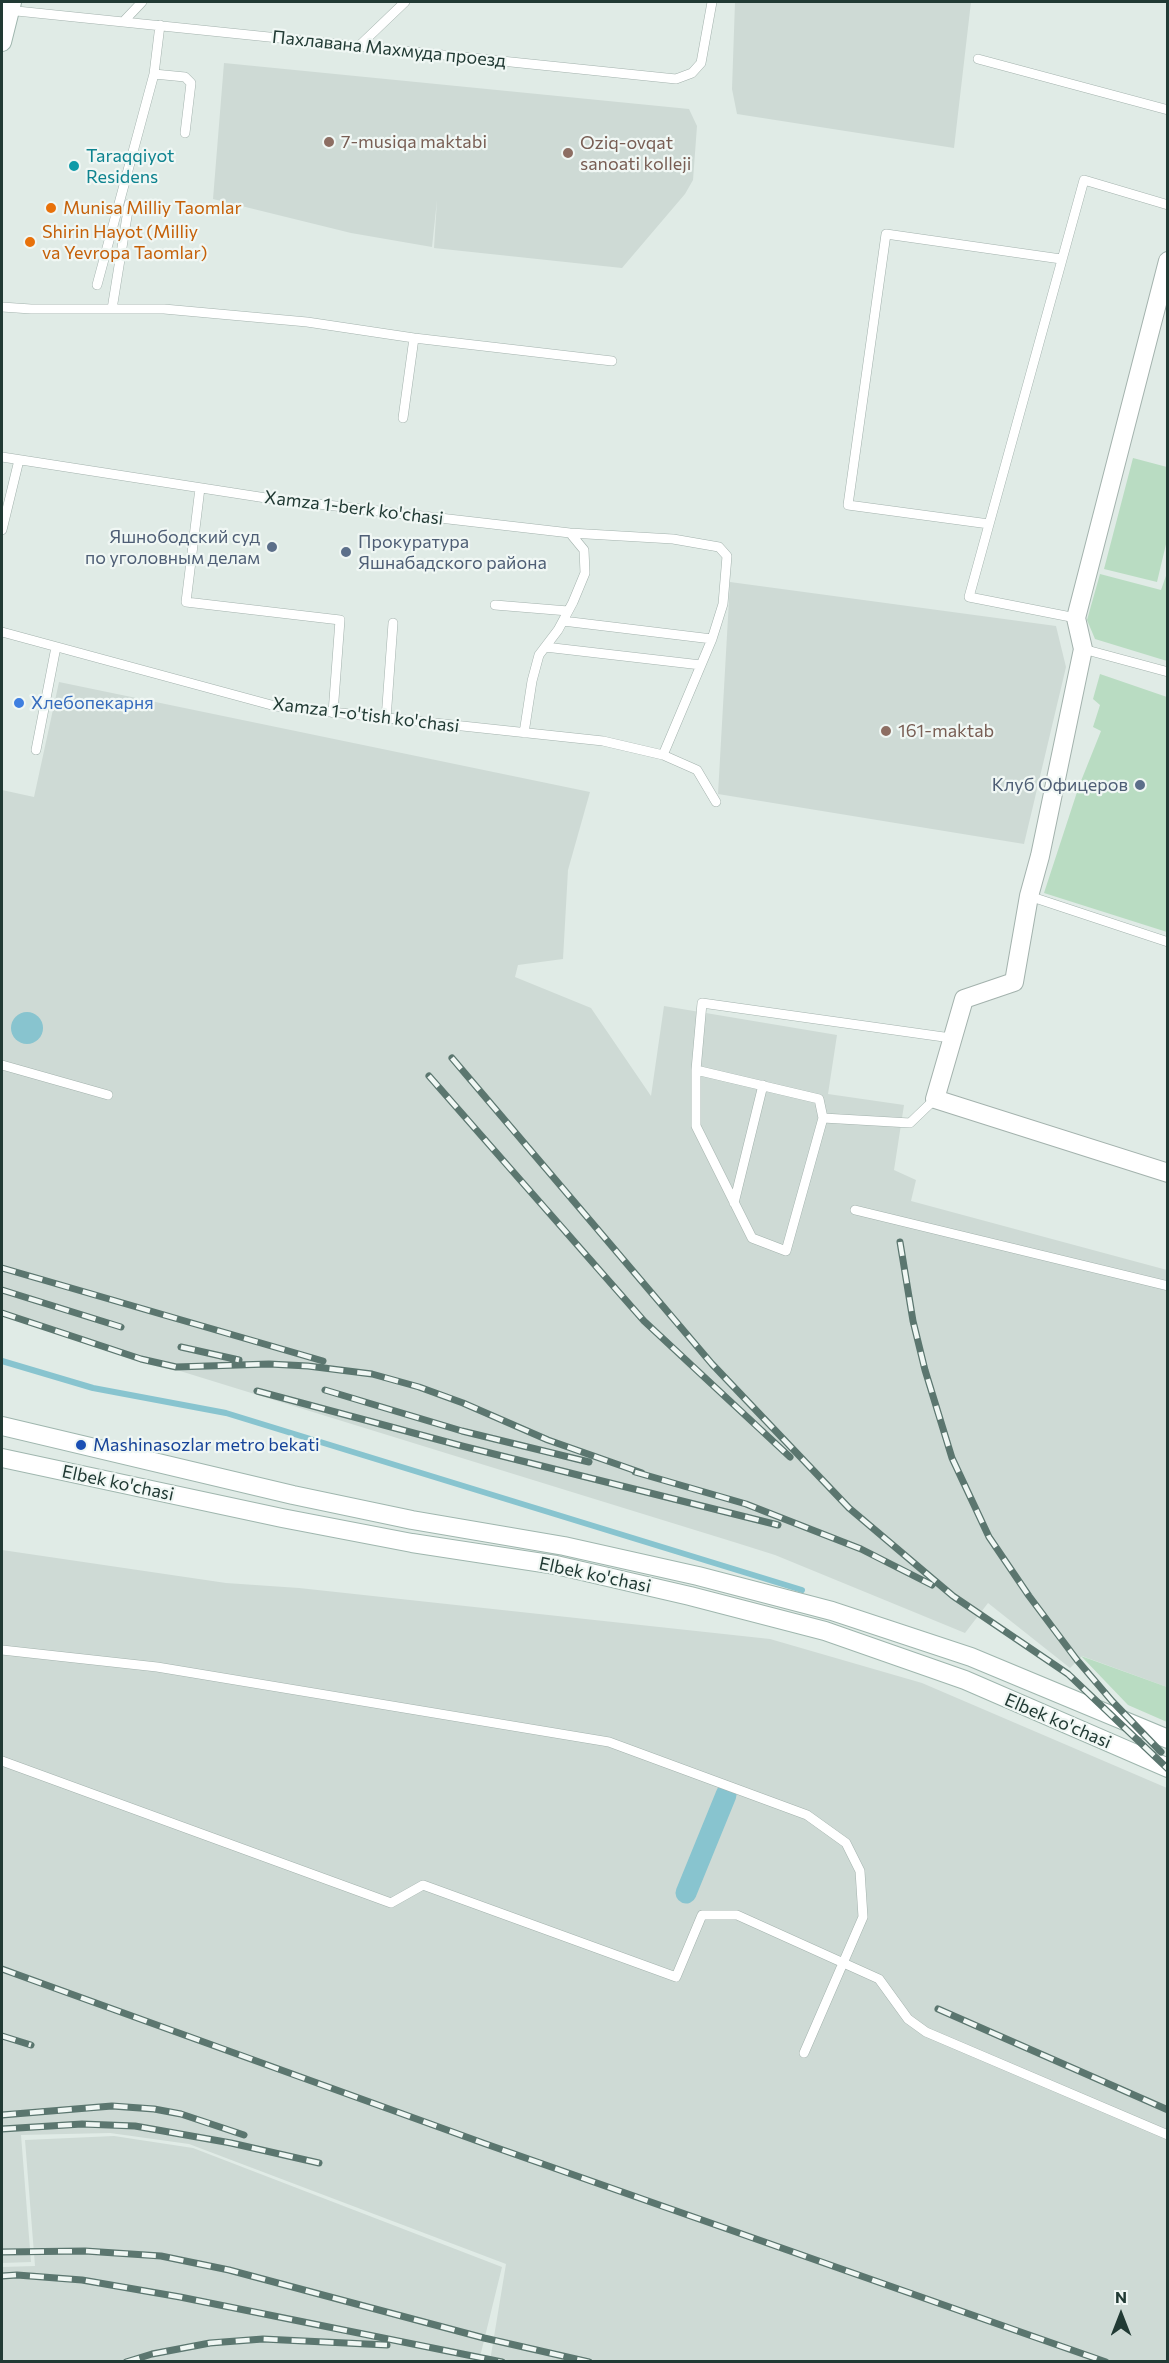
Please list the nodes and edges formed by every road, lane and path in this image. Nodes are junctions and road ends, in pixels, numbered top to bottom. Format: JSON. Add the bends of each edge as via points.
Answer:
{"nodes":[{"id":1,"x":142,"y":2,"type":"edge"},
{"id":2,"x":405,"y":2,"type":"edge"},
{"id":3,"x":712,"y":2,"type":"edge"},
{"id":4,"x":8,"y":7,"type":"edge"},
{"id":5,"x":123,"y":22,"type":"junction"},
{"id":6,"x":160,"y":25,"type":"junction"},
{"id":7,"x":2,"y":42,"type":"edge"},
{"id":8,"x":359,"y":46,"type":"junction"},
{"id":9,"x":978,"y":58,"type":"dead end"},
{"id":10,"x":154,"y":74,"type":"junction"},
{"id":11,"x":1167,"y":110,"type":"edge"},
{"id":12,"x":184,"y":133,"type":"dead end"},
{"id":13,"x":129,"y":204,"type":"dead end"},
{"id":14,"x":1167,"y":205,"type":"edge"},
{"id":15,"x":1061,"y":259,"type":"junction"},
{"id":16,"x":1167,"y":261,"type":"edge"},
{"id":17,"x":97,"y":285,"type":"dead end"},
{"id":18,"x":2,"y":307,"type":"edge"},
{"id":19,"x":112,"y":309,"type":"junction"},
{"id":20,"x":414,"y":338,"type":"junction"},
{"id":21,"x":612,"y":361,"type":"dead end"},
{"id":22,"x":403,"y":418,"type":"dead end"},
{"id":23,"x":2,"y":457,"type":"edge"},
{"id":24,"x":19,"y":460,"type":"junction"},
{"id":25,"x":200,"y":488,"type":"junction"},
{"id":26,"x":989,"y":524,"type":"junction"},
{"id":27,"x":2,"y":530,"type":"edge"},
{"id":28,"x":570,"y":533,"type":"junction"},
{"id":29,"x":495,"y":605,"type":"dead end"},
{"id":30,"x":568,"y":611,"type":"junction"},
{"id":31,"x":1076,"y":618,"type":"junction"},
{"id":32,"x":563,"y":621,"type":"junction"},
{"id":33,"x":393,"y":623,"type":"dead end"},
{"id":34,"x":2,"y":632,"type":"edge"},
{"id":35,"x":712,"y":639,"type":"junction"},
{"id":36,"x":56,"y":647,"type":"junction"},
{"id":37,"x":545,"y":647,"type":"junction"},
{"id":38,"x":1083,"y":649,"type":"junction"},
{"id":39,"x":701,"y":665,"type":"junction"},
{"id":40,"x":1167,"y":672,"type":"edge"},
{"id":41,"x":333,"y":713,"type":"junction"},
{"id":42,"x":386,"y":719,"type":"junction"},
{"id":43,"x":524,"y":733,"type":"junction"},
{"id":44,"x":36,"y":750,"type":"dead end"},
{"id":45,"x":663,"y":755,"type":"junction"},
{"id":46,"x":716,"y":802,"type":"dead end"},
{"id":47,"x":1029,"y":896,"type":"junction"},
{"id":48,"x":1167,"y":942,"type":"edge"},
{"id":49,"x":951,"y":1038,"type":"junction"},
{"id":50,"x":2,"y":1065,"type":"edge"},
{"id":51,"x":696,"y":1070,"type":"junction"},
{"id":52,"x":763,"y":1084,"type":"junction"},
{"id":53,"x":108,"y":1095,"type":"dead end"},
{"id":54,"x":935,"y":1099,"type":"junction"},
{"id":55,"x":823,"y":1118,"type":"junction"},
{"id":56,"x":1167,"y":1173,"type":"edge"},
{"id":57,"x":734,"y":1203,"type":"junction"},
{"id":58,"x":855,"y":1210,"type":"dead end"},
{"id":59,"x":1167,"y":1286,"type":"edge"},
{"id":60,"x":2,"y":1426,"type":"edge"},
{"id":61,"x":2,"y":1458,"type":"edge"},
{"id":62,"x":2,"y":1650,"type":"edge"},
{"id":63,"x":1167,"y":1739,"type":"edge"},
{"id":64,"x":2,"y":1761,"type":"edge"},
{"id":65,"x":1167,"y":1768,"type":"edge"},
{"id":66,"x":845,"y":1962,"type":"junction"},
{"id":67,"x":804,"y":2053,"type":"dead end"},
{"id":68,"x":1167,"y":2135,"type":"edge"}],
"edges":[{"from":1,"to":5,"type":"lane"},
{"from":2,"to":8,"type":"lane"},
{"from":3,"to":8,"type":"lane","name":"Пахлавана Махмуда проезд","via":[[701,63],[692,73],[676,79]]},
{"from":4,"to":5,"type":"lane","name":"Пахлавана Махмуда проезд"},
{"from":4,"to":7,"type":"main road"},
{"from":5,"to":6,"type":"lane","name":"Пахлавана Махмуда проезд"},
{"from":6,"to":8,"type":"lane","name":"Пахлавана Махмуда проезд"},
{"from":6,"to":10,"type":"lane"},
{"from":9,"to":11,"type":"lane"},
{"from":10,"to":12,"type":"lane","via":[[185,77],[191,83]]},
{"from":10,"to":17,"type":"lane"},
{"from":13,"to":19,"type":"lane"},
{"from":14,"to":15,"type":"lane","via":[[1084,180]]},
{"from":15,"to":26,"type":"lane"},
{"from":15,"to":26,"type":"lane","via":[[886,234],[848,505]]},
{"from":16,"to":31,"type":"main road"},
{"from":18,"to":19,"type":"lane"},
{"from":19,"to":20,"type":"lane","via":[[164,309],[307,322]]},
{"from":20,"to":21,"type":"lane"},
{"from":20,"to":22,"type":"lane"},
{"from":23,"to":24,"type":"lane","name":"Xamza 1-berk ko'chasi"},
{"from":24,"to":25,"type":"lane","name":"Xamza 1-berk ko'chasi"},
{"from":24,"to":27,"type":"lane"},
{"from":25,"to":28,"type":"lane","name":"Xamza 1-berk ko'chasi"},
{"from":25,"to":41,"type":"lane","via":[[186,602],[340,620]]},
{"from":26,"to":31,"type":"lane","via":[[969,597]]},
{"from":28,"to":30,"type":"lane","via":[[584,550],[585,573]]},
{"from":28,"to":35,"type":"lane","name":"Xamza 1-berk ko'chasi","via":[[673,539],[719,547],[727,556],[723,604]]},
{"from":29,"to":30,"type":"lane"},
{"from":30,"to":32,"type":"lane"},
{"from":31,"to":38,"type":"main road"},
{"from":32,"to":35,"type":"lane"},
{"from":32,"to":37,"type":"lane"},
{"from":33,"to":42,"type":"lane"},
{"from":34,"to":36,"type":"lane","name":"Xamza 1-o'tish ko'chasi"},
{"from":35,"to":39,"type":"lane","name":"Xamza 1-berk ko'chasi"},
{"from":36,"to":41,"type":"lane","name":"Xamza 1-o'tish ko'chasi","via":[[275,706]]},
{"from":36,"to":44,"type":"lane"},
{"from":37,"to":39,"type":"lane"},
{"from":37,"to":43,"type":"lane","via":[[532,681]]},
{"from":38,"to":40,"type":"lane"},
{"from":38,"to":47,"type":"main road"},
{"from":39,"to":45,"type":"lane","name":"Xamza 1-berk ko'chasi"},
{"from":41,"to":42,"type":"lane","name":"Xamza 1-o'tish ko'chasi"},
{"from":42,"to":43,"type":"lane","name":"Xamza 1-o'tish ko'chasi"},
{"from":43,"to":45,"type":"lane","name":"Xamza 1-o'tish ko'chasi","via":[[603,741]]},
{"from":45,"to":46,"type":"lane","name":"Xamza 1-o'tish ko'chasi","via":[[697,770]]},
{"from":47,"to":48,"type":"lane"},
{"from":47,"to":49,"type":"main road","via":[[1014,982],[964,999]]},
{"from":49,"to":51,"type":"lane","via":[[702,1003]]},
{"from":49,"to":54,"type":"main road"},
{"from":50,"to":53,"type":"lane"},
{"from":51,"to":52,"type":"lane"},
{"from":51,"to":57,"type":"lane","via":[[696,1126]]},
{"from":52,"to":55,"type":"lane","via":[[819,1099]]},
{"from":52,"to":57,"type":"lane"},
{"from":54,"to":55,"type":"lane","via":[[910,1123]]},
{"from":54,"to":56,"type":"main road"},
{"from":55,"to":57,"type":"lane","via":[[786,1251],[752,1238]]},
{"from":58,"to":59,"type":"lane"},
{"from":60,"to":63,"type":"main road","name":"Elbek ko'chasi","via":[[369,1511],[564,1546],[832,1611],[971,1657]]},
{"from":61,"to":65,"type":"main road","name":"Elbek ko'chasi","via":[[369,1535],[556,1565],[825,1631],[965,1680]]},
{"from":62,"to":66,"type":"lane","via":[[157,1667],[609,1742],[807,1815],[846,1843],[860,1871],[863,1917]]},
{"from":64,"to":66,"type":"lane","via":[[391,1903],[423,1885],[676,1977],[702,1915],[737,1915]]},
{"from":66,"to":67,"type":"lane"},
{"from":66,"to":68,"type":"lane","via":[[879,1979],[908,2019],[926,2032]]}]}
